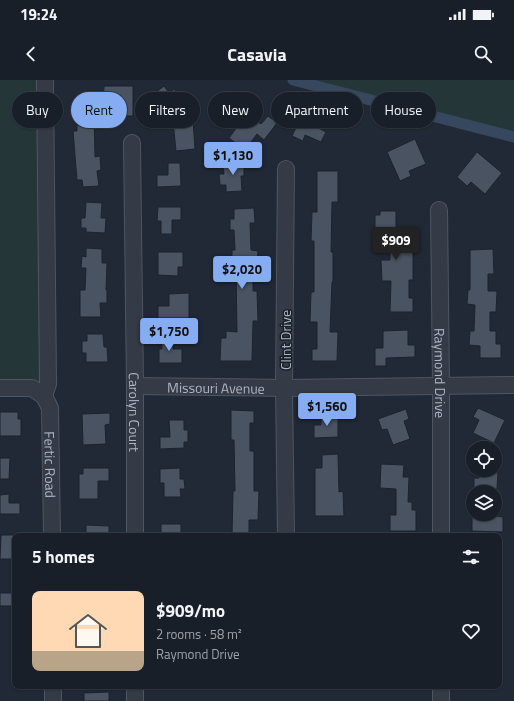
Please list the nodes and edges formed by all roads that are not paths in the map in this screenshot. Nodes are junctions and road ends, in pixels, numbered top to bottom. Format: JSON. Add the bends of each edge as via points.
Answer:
{"nodes":[{"id":1,"x":45,"y":80,"type":"edge"},
{"id":2,"x":132,"y":143,"type":"dead end"},
{"id":3,"x":286,"y":169,"type":"dead end"},
{"id":4,"x":439,"y":210,"type":"dead end"},
{"id":5,"x":514,"y":384,"type":"edge"},
{"id":6,"x":135,"y":386,"type":"junction"},
{"id":7,"x":441,"y":386,"type":"junction"},
{"id":8,"x":0,"y":388,"type":"edge"},
{"id":9,"x":284,"y":388,"type":"junction"},
{"id":10,"x":44,"y":396,"type":"junction"},
{"id":11,"x":52,"y":533,"type":"edge"},
{"id":12,"x":135,"y":533,"type":"edge"},
{"id":13,"x":286,"y":533,"type":"edge"},
{"id":14,"x":441,"y":533,"type":"edge"},
{"id":15,"x":53,"y":689,"type":"edge"},
{"id":16,"x":135,"y":689,"type":"edge"},
{"id":17,"x":441,"y":689,"type":"edge"},
{"id":18,"x":53,"y":701,"type":"edge"},
{"id":19,"x":135,"y":701,"type":"edge"},
{"id":20,"x":441,"y":701,"type":"edge"}],
"edges":[{"from":1,"to":10,"type":"street","via":[[48,384]]},
{"from":2,"to":6,"type":"street","name":"Carolyn Court"},
{"from":3,"to":9,"type":"street","name":"Clint Drive"},
{"from":4,"to":7,"type":"street","name":"Raymond Drive"},
{"from":5,"to":7,"type":"street","name":"Missouri Avenue"},
{"from":6,"to":9,"type":"street","name":"Missouri Avenue"},
{"from":6,"to":12,"type":"street","name":"Carolyn Court"},
{"from":7,"to":9,"type":"street","name":"Missouri Avenue"},
{"from":7,"to":14,"type":"street","name":"Raymond Drive"},
{"from":8,"to":10,"type":"street","via":[[32,388]]},
{"from":9,"to":13,"type":"street","name":"Clint Drive"},
{"from":10,"to":11,"type":"street","name":"Fertic Road","via":[[50,408]]},
{"from":15,"to":18,"type":"street"},
{"from":16,"to":19,"type":"street"},
{"from":17,"to":20,"type":"street"}]}
